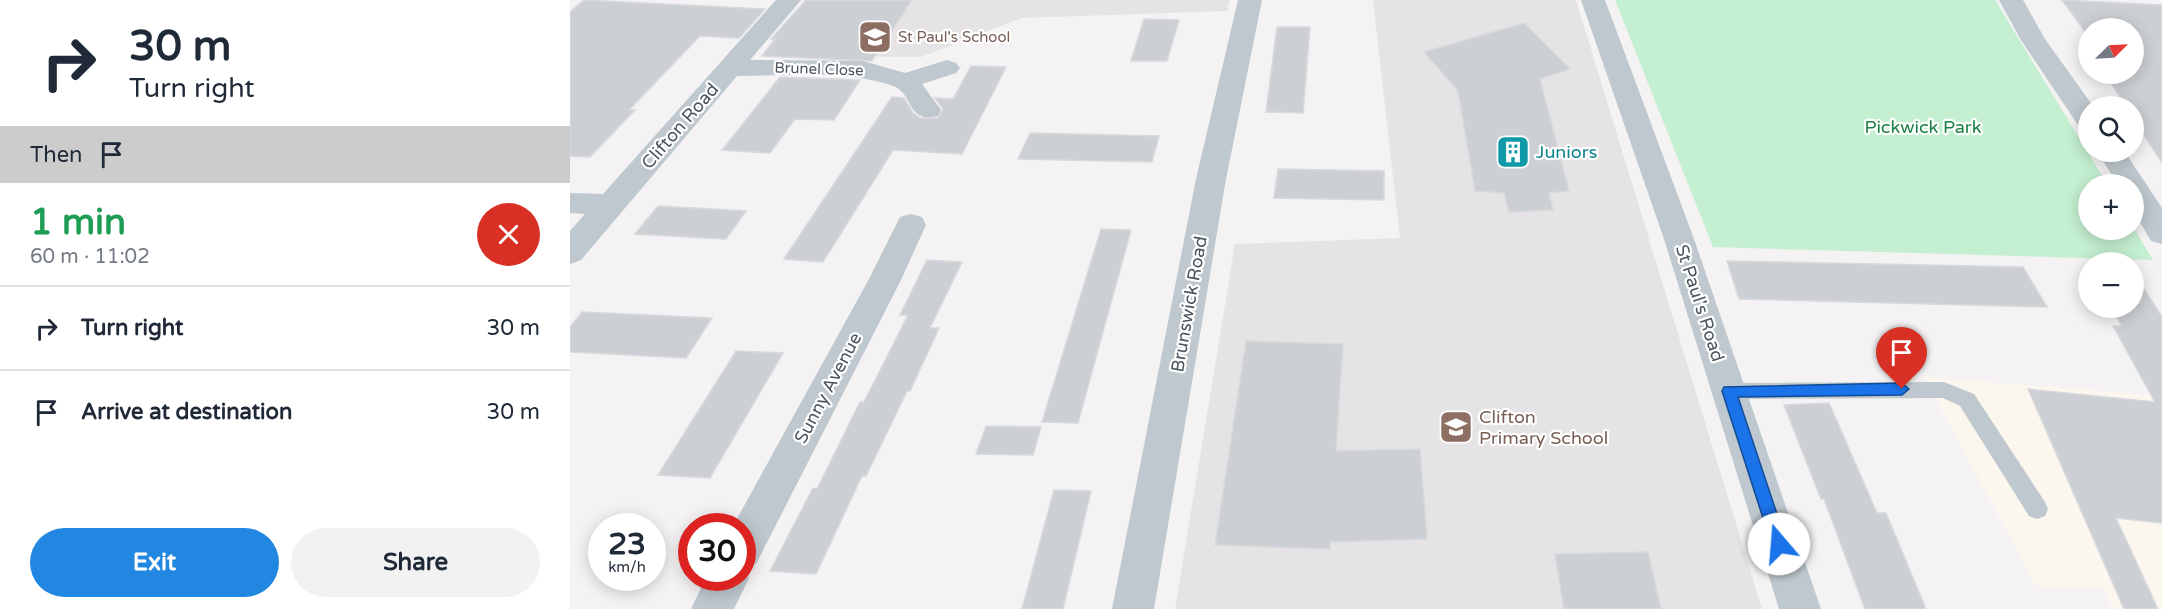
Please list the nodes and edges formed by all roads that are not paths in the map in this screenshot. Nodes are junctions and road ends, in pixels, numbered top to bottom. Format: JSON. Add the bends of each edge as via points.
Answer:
{"nodes":[{"id":1,"x":789,"y":0,"type":"edge"},
{"id":2,"x":1250,"y":0,"type":"edge"},
{"id":3,"x":1593,"y":0,"type":"edge"},
{"id":4,"x":2011,"y":0,"type":"edge"},
{"id":5,"x":730,"y":68,"type":"junction"},
{"id":6,"x":947,"y":68,"type":"dead end"},
{"id":7,"x":906,"y":81,"type":"junction"},
{"id":8,"x":2078,"y":105,"type":"edge"},
{"id":9,"x":928,"y":111,"type":"dead end"},
{"id":10,"x":570,"y":203,"type":"edge"},
{"id":11,"x":2144,"y":203,"type":"edge"},
{"id":12,"x":613,"y":205,"type":"junction"},
{"id":13,"x":911,"y":225,"type":"dead end"},
{"id":14,"x":2162,"y":233,"type":"edge"},
{"id":15,"x":570,"y":252,"type":"edge"},
{"id":16,"x":1729,"y":391,"type":"junction"},
{"id":17,"x":2037,"y":509,"type":"dead end"},
{"id":18,"x":756,"y":524,"type":"edge"},
{"id":19,"x":721,"y":591,"type":"edge"},
{"id":20,"x":712,"y":609,"type":"edge"},
{"id":21,"x":1133,"y":609,"type":"edge"},
{"id":22,"x":1800,"y":609,"type":"edge"}],
"edges":[{"from":1,"to":5,"type":"street","name":"Clifton Road"},
{"from":2,"to":21,"type":"street","name":"Brunswick Road","via":[[1211,179]]},
{"from":3,"to":16,"type":"street","name":"St Paul's Road"},
{"from":4,"to":8,"type":"street","via":[[2033,40]]},
{"from":5,"to":7,"type":"street","name":"Brunel Close","via":[[863,69]]},
{"from":5,"to":12,"type":"street","name":"Clifton Road"},
{"from":6,"to":7,"type":"street"},
{"from":7,"to":9,"type":"street"},
{"from":10,"to":12,"type":"street"},
{"from":11,"to":14,"type":"street"},
{"from":12,"to":15,"type":"street","name":"Clifton Road"},
{"from":13,"to":18,"type":"street","name":"Sunny Avenue"},
{"from":16,"to":17,"type":"lane","via":[[1944,390],[1967,400]]},
{"from":16,"to":22,"type":"street","name":"St Paul's Road"},
{"from":19,"to":20,"type":"street"}]}
